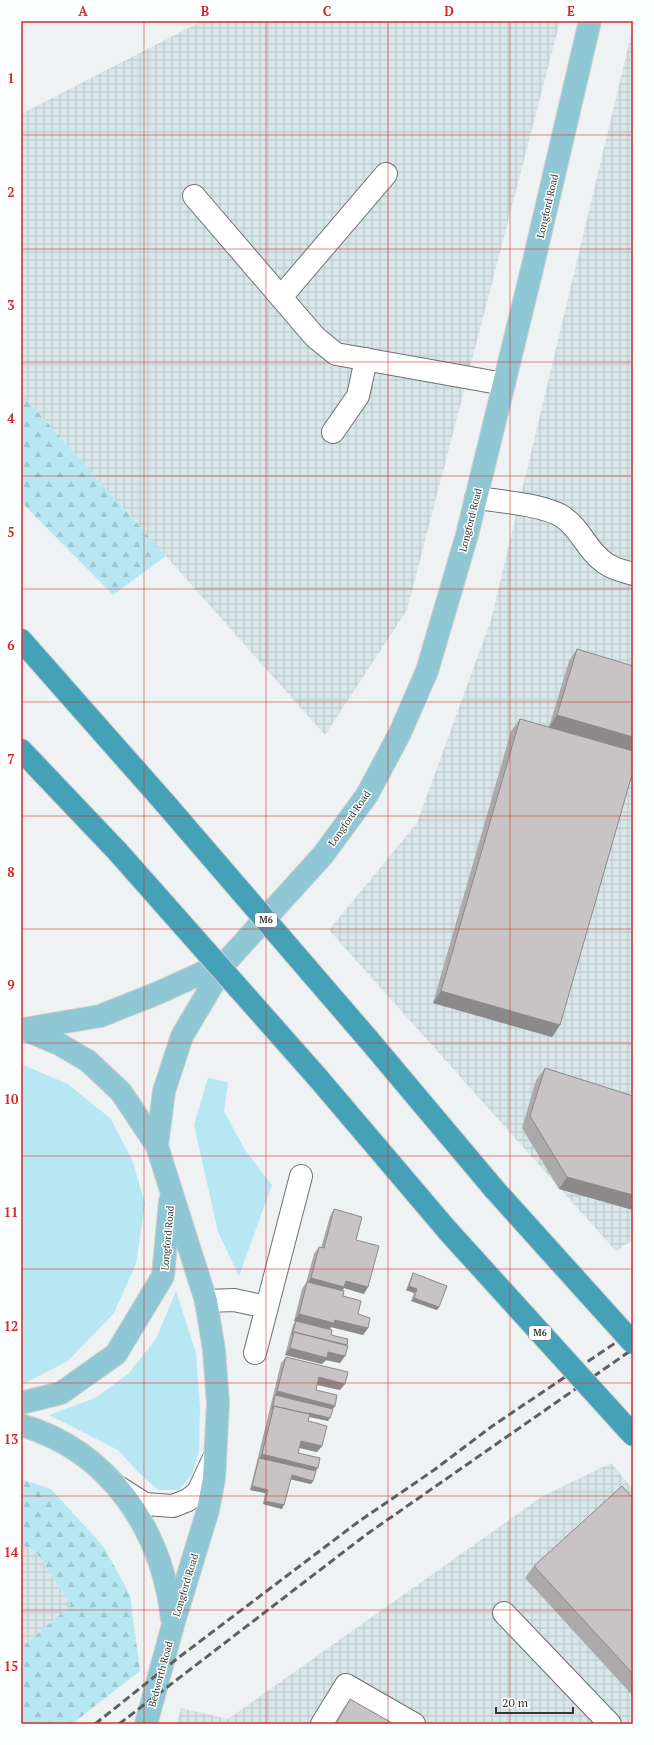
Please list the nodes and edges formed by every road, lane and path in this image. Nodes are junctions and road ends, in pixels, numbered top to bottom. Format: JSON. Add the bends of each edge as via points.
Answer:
{"nodes":[{"id":1,"x":590,"y":21,"type":"edge"},
{"id":2,"x":386,"y":174,"type":"dead end"},
{"id":3,"x":194,"y":196,"type":"dead end"},
{"id":4,"x":281,"y":297,"type":"junction"},
{"id":5,"x":366,"y":359,"type":"junction"},
{"id":6,"x":504,"y":384,"type":"junction"},
{"id":7,"x":333,"y":432,"type":"dead end"},
{"id":8,"x":476,"y":498,"type":"junction"},
{"id":9,"x":633,"y":574,"type":"edge"},
{"id":10,"x":21,"y":640,"type":"edge"},
{"id":11,"x":21,"y":750,"type":"edge"},
{"id":12,"x":226,"y":962,"type":"junction"},
{"id":13,"x":23,"y":1028,"type":"edge"},
{"id":14,"x":157,"y":1146,"type":"junction"},
{"id":15,"x":301,"y":1176,"type":"dead end"},
{"id":16,"x":171,"y":1192,"type":"junction"},
{"id":17,"x":206,"y":1301,"type":"junction"},
{"id":18,"x":266,"y":1307,"type":"junction"},
{"id":19,"x":633,"y":1343,"type":"edge"},
{"id":20,"x":255,"y":1353,"type":"dead end"},
{"id":21,"x":21,"y":1403,"type":"edge"},
{"id":22,"x":21,"y":1425,"type":"edge"},
{"id":23,"x":633,"y":1435,"type":"edge"},
{"id":24,"x":217,"y":1445,"type":"junction"},
{"id":25,"x":118,"y":1487,"type":"junction"},
{"id":26,"x":504,"y":1613,"type":"dead end"},
{"id":27,"x":173,"y":1625,"type":"junction"},
{"id":28,"x":146,"y":1724,"type":"edge"},
{"id":29,"x":322,"y":1724,"type":"edge"},
{"id":30,"x":414,"y":1724,"type":"edge"},
{"id":31,"x":610,"y":1724,"type":"edge"}],
"edges":[{"from":1,"to":6,"type":"main road","name":"Longford Road"},
{"from":2,"to":4,"type":"street"},
{"from":3,"to":4,"type":"street"},
{"from":4,"to":5,"type":"street","via":[[315,337],[336,354]]},
{"from":5,"to":6,"type":"street"},
{"from":5,"to":7,"type":"street","via":[[358,396]]},
{"from":6,"to":8,"type":"main road","name":"Longford Road"},
{"from":8,"to":9,"type":"street","via":[[548,510],[562,516],[575,527],[603,562],[615,569]]},
{"from":8,"to":12,"type":"main road","name":"Longford Road","via":[[428,671],[400,733],[367,795],[323,855]]},
{"from":10,"to":19,"type":"highway","number":"M6","bridge":true,"via":[[164,802],[495,1190]]},
{"from":11,"to":23,"type":"highway","number":"M6","bridge":true,"via":[[118,852],[318,1078],[448,1231]]},
{"from":12,"to":13,"type":"main road","name":"Longford Road","via":[[100,1016]]},
{"from":12,"to":14,"type":"main road","name":"Longford Road","via":[[182,1036],[164,1091]]},
{"from":13,"to":14,"type":"main road","name":"Longford Road","via":[[59,1044],[88,1061],[121,1092]]},
{"from":14,"to":16,"type":"main road","name":"Longford Road"},
{"from":15,"to":18,"type":"street"},
{"from":16,"to":17,"type":"main road","name":"Longford Road"},
{"from":16,"to":21,"type":"main road","name":"Longford Road","via":[[163,1276],[116,1354],[61,1393]]},
{"from":17,"to":18,"type":"street","via":[[234,1300]]},
{"from":17,"to":24,"type":"main road","name":"Longford Road","via":[[214,1350],[218,1403]]},
{"from":18,"to":20,"type":"street"},
{"from":22,"to":25,"type":"main road","name":"Longford Road","via":[[71,1448],[97,1465]]},
{"from":24,"to":25,"type":"street","name":"Longford Road","via":[[206,1479],[198,1492],[188,1500],[173,1506],[145,1504]]},
{"from":24,"to":27,"type":"main road","name":"Longford Road","via":[[208,1510]]},
{"from":25,"to":27,"type":"main road","name":"Longford Road","via":[[132,1504],[151,1541],[168,1595]]},
{"from":26,"to":31,"type":"street"},
{"from":27,"to":28,"type":"main road","name":"Bedworth Road"},
{"from":29,"to":30,"type":"street","via":[[346,1685]]}]}
